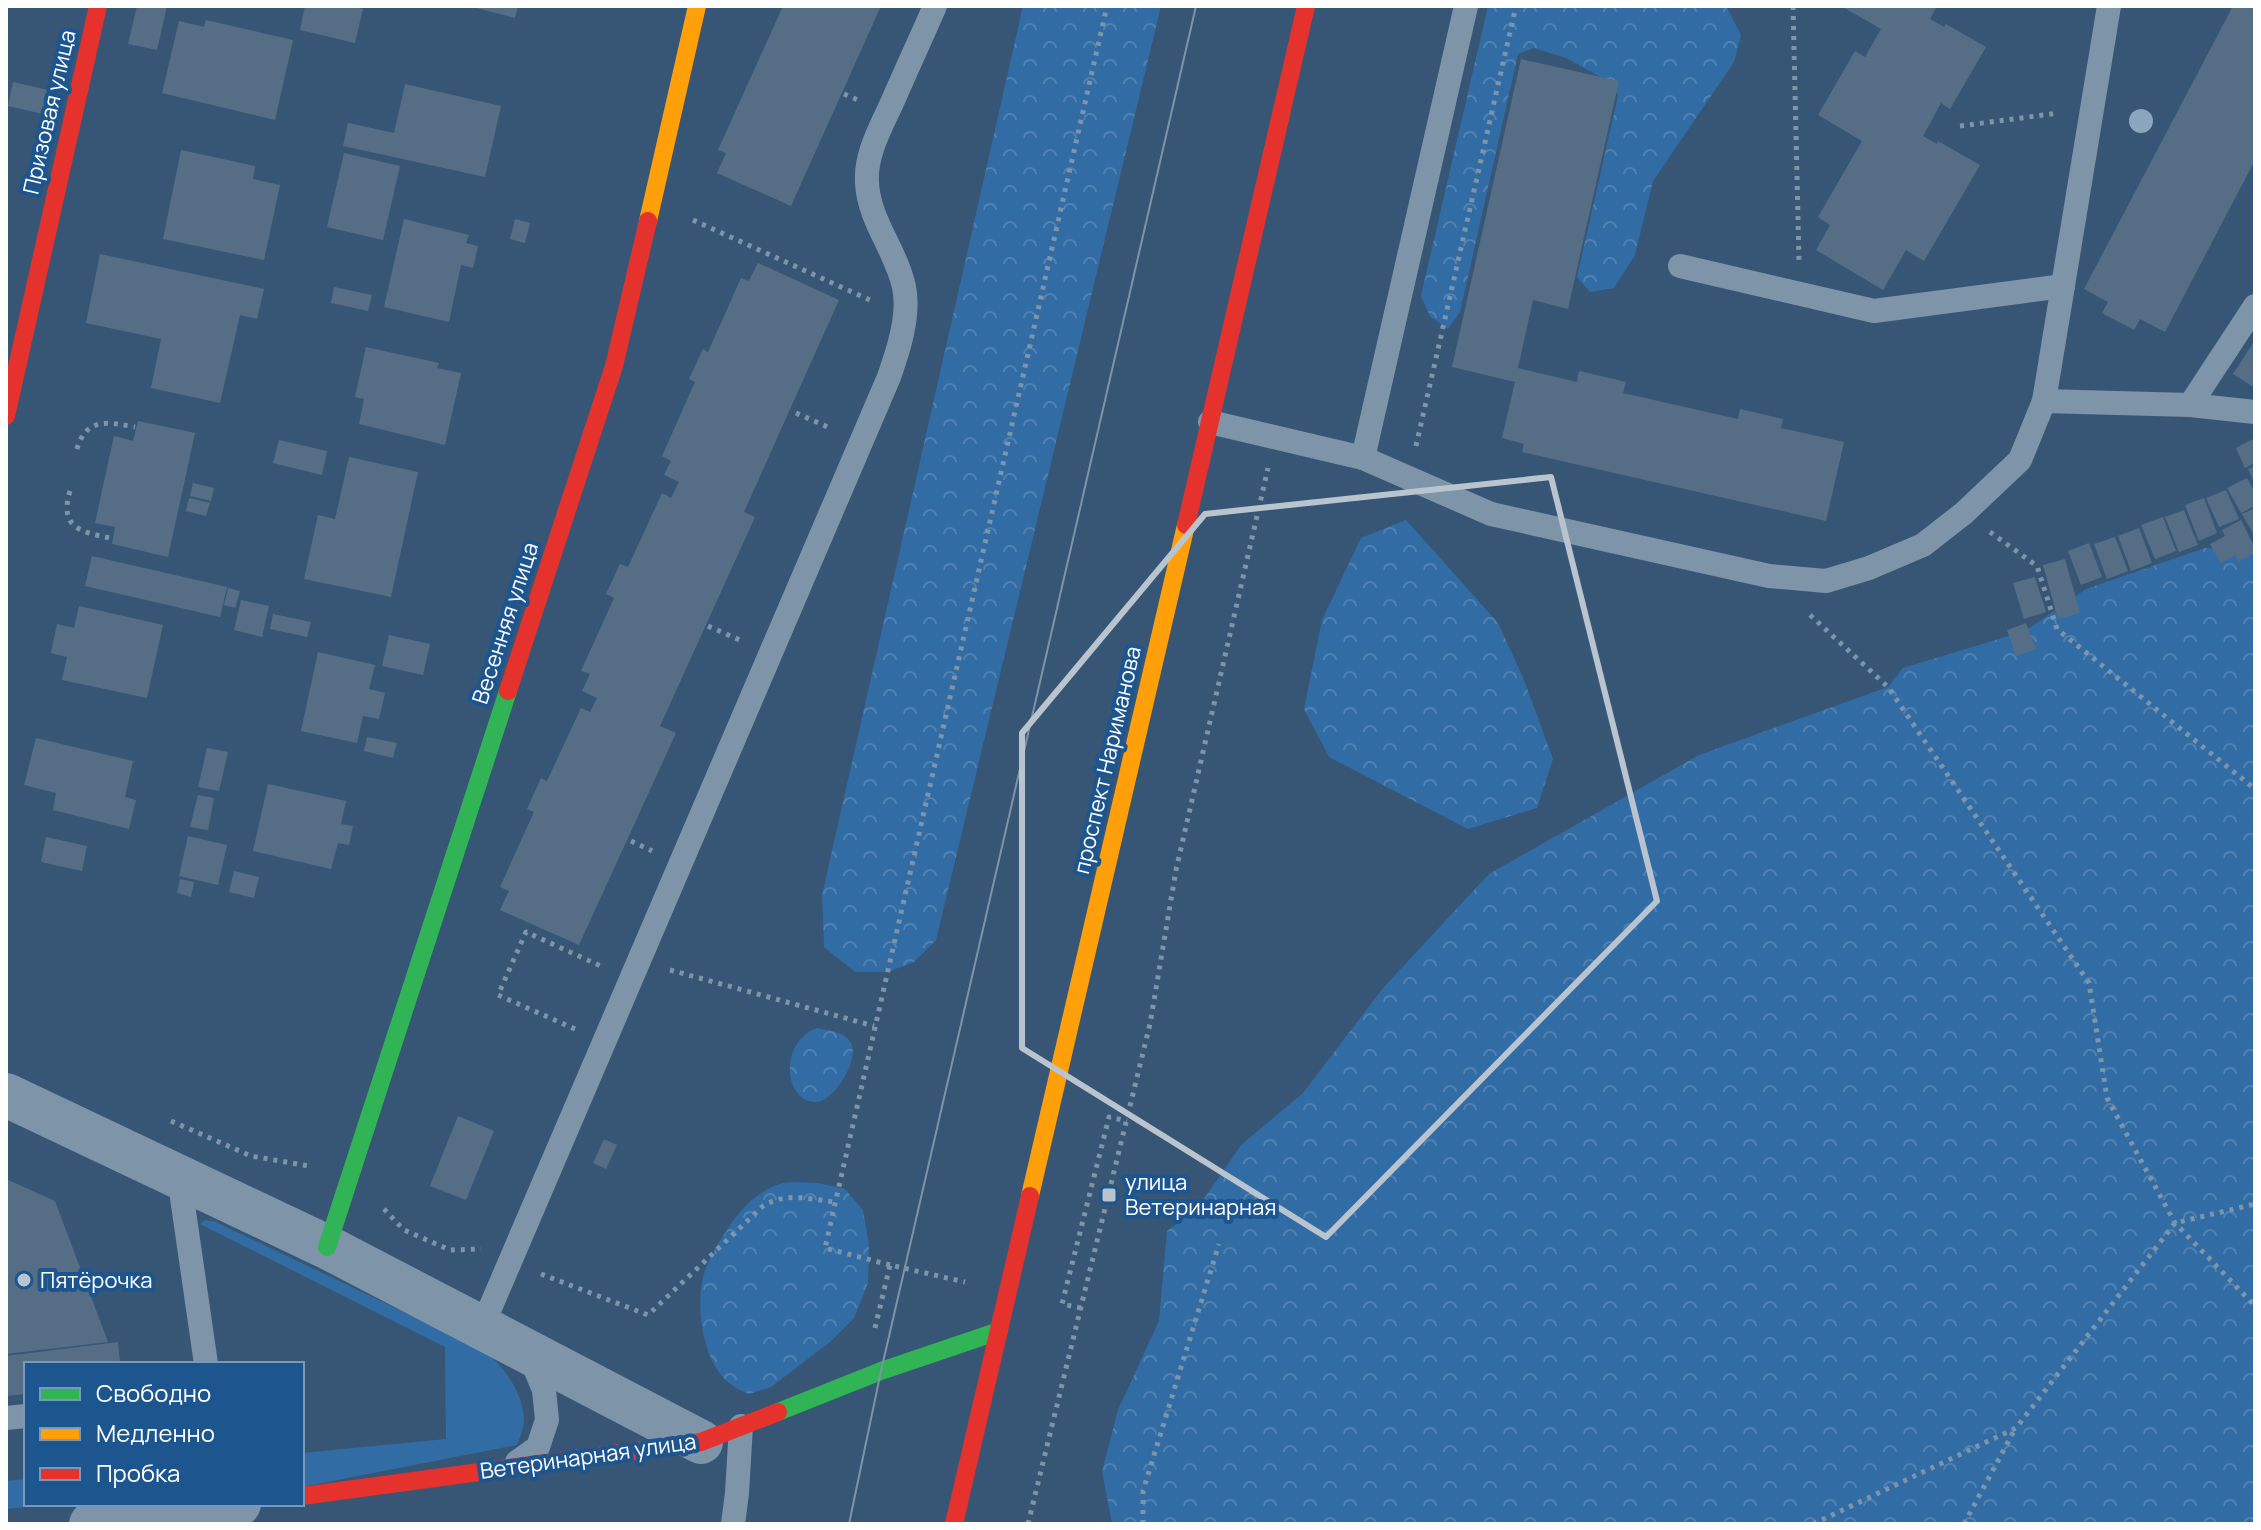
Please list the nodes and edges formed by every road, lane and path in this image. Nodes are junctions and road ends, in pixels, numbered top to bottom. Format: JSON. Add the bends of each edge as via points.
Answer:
{"nodes":[{"id":1,"x":98,"y":6,"type":"edge"},
{"id":2,"x":697,"y":6,"type":"edge"},
{"id":3,"x":935,"y":6,"type":"edge"},
{"id":4,"x":1107,"y":6,"type":"edge"},
{"id":5,"x":1306,"y":6,"type":"edge"},
{"id":6,"x":1466,"y":6,"type":"edge"},
{"id":7,"x":1516,"y":6,"type":"edge"},
{"id":8,"x":1793,"y":6,"type":"edge"},
{"id":9,"x":2109,"y":6,"type":"edge"},
{"id":10,"x":2092,"y":109,"type":"junction"},
{"id":11,"x":1960,"y":126,"type":"dead end"},
{"id":12,"x":693,"y":220,"type":"dead end"},
{"id":13,"x":1680,"y":266,"type":"dead end"},
{"id":14,"x":2063,"y":286,"type":"junction"},
{"id":15,"x":1800,"y":294,"type":"junction"},
{"id":16,"x":873,"y":302,"type":"dead end"},
{"id":17,"x":2255,"y":306,"type":"edge"},
{"id":18,"x":2044,"y":401,"type":"junction"},
{"id":19,"x":2190,"y":405,"type":"junction"},
{"id":20,"x":2255,"y":412,"type":"edge"},
{"id":21,"x":796,"y":413,"type":"dead end"},
{"id":22,"x":6,"y":416,"type":"edge"},
{"id":23,"x":1210,"y":422,"type":"junction"},
{"id":24,"x":135,"y":427,"type":"dead end"},
{"id":25,"x":833,"y":430,"type":"dead end"},
{"id":26,"x":1275,"y":437,"type":"junction"},
{"id":27,"x":77,"y":449,"type":"dead end"},
{"id":28,"x":1363,"y":458,"type":"junction"},
{"id":29,"x":1409,"y":478,"type":"junction"},
{"id":30,"x":70,"y":491,"type":"dead end"},
{"id":31,"x":1964,"y":513,"type":"junction"},
{"id":32,"x":110,"y":538,"type":"dead end"},
{"id":33,"x":1769,"y":576,"type":"junction"},
{"id":34,"x":708,"y":626,"type":"dead end"},
{"id":35,"x":754,"y":646,"type":"dead end"},
{"id":36,"x":2255,"y":789,"type":"edge"},
{"id":37,"x":637,"y":962,"type":"junction"},
{"id":38,"x":613,"y":972,"type":"dead end"},
{"id":39,"x":874,"y":1026,"type":"junction"},
{"id":40,"x":581,"y":1032,"type":"dead end"},
{"id":41,"x":6,"y":1095,"type":"edge"},
{"id":42,"x":164,"y":1118,"type":"dead end"},
{"id":43,"x":1127,"y":1121,"type":"junction"},
{"id":44,"x":179,"y":1177,"type":"junction"},
{"id":45,"x":349,"y":1178,"type":"junction"},
{"id":46,"x":2255,"y":1194,"type":"edge"},
{"id":47,"x":835,"y":1202,"type":"junction"},
{"id":48,"x":2253,"y":1204,"type":"edge"},
{"id":49,"x":2175,"y":1223,"type":"junction"},
{"id":50,"x":1219,"y":1244,"type":"dead end"},
{"id":51,"x":327,"y":1247,"type":"junction"},
{"id":52,"x":510,"y":1262,"type":"junction"},
{"id":53,"x":890,"y":1265,"type":"dead end"},
{"id":54,"x":2255,"y":1306,"type":"edge"},
{"id":55,"x":1081,"y":1308,"type":"junction"},
{"id":56,"x":482,"y":1327,"type":"junction"},
{"id":57,"x":999,"y":1331,"type":"junction"},
{"id":58,"x":528,"y":1351,"type":"junction"},
{"id":59,"x":206,"y":1362,"type":"edge"},
{"id":60,"x":741,"y":1426,"type":"junction"},
{"id":61,"x":2016,"y":1428,"type":"junction"},
{"id":62,"x":701,"y":1442,"type":"junction"},
{"id":63,"x":509,"y":1467,"type":"junction"},
{"id":64,"x":304,"y":1496,"type":"edge"},
{"id":65,"x":223,"y":1506,"type":"edge"},
{"id":66,"x":91,"y":1524,"type":"edge"},
{"id":67,"x":733,"y":1524,"type":"edge"},
{"id":68,"x":954,"y":1524,"type":"edge"},
{"id":69,"x":1028,"y":1524,"type":"edge"},
{"id":70,"x":1143,"y":1524,"type":"edge"},
{"id":71,"x":1813,"y":1524,"type":"edge"},
{"id":72,"x":1964,"y":1524,"type":"edge"}],
"edges":[{"from":1,"to":22,"type":"street","name":"Призовая улица"},
{"from":2,"to":45,"type":"street","name":"Весенняя улица","via":[[614,366]]},
{"from":3,"to":37,"type":"lane","via":[[868,167],[871,211],[904,288],[898,350]]},
{"from":4,"to":39,"type":"path"},
{"from":5,"to":23,"type":"street","name":"проспект Нариманова"},
{"from":6,"to":28,"type":"lane"},
{"from":7,"to":29,"type":"path"},
{"from":8,"to":15,"type":"path"},
{"from":9,"to":10,"type":"lane"},
{"from":10,"to":11,"type":"path"},
{"from":10,"to":14,"type":"lane"},
{"from":12,"to":16,"type":"path"},
{"from":13,"to":15,"type":"lane"},
{"from":14,"to":15,"type":"lane","via":[[1874,311]]},
{"from":14,"to":18,"type":"lane"},
{"from":17,"to":19,"type":"lane"},
{"from":18,"to":19,"type":"lane"},
{"from":18,"to":31,"type":"lane","via":[[2020,460]]},
{"from":19,"to":20,"type":"lane"},
{"from":21,"to":25,"type":"path"},
{"from":23,"to":26,"type":"lane"},
{"from":23,"to":57,"type":"street","name":"проспект Нариманова"},
{"from":24,"to":27,"type":"path","via":[[98,424],[80,437]]},
{"from":26,"to":28,"type":"lane"},
{"from":26,"to":43,"type":"path","via":[[1176,870]]},
{"from":28,"to":29,"type":"lane"},
{"from":29,"to":33,"type":"lane","via":[[1491,514]]},
{"from":30,"to":32,"type":"path","via":[[70,520],[83,532]]},
{"from":31,"to":33,"type":"lane","via":[[1923,545],[1869,568],[1826,581]]},
{"from":31,"to":36,"type":"path","via":[[2037,566],[2057,629]]},
{"from":33,"to":49,"type":"path","via":[[1888,687],[2089,983],[2107,1098]]},
{"from":34,"to":35,"type":"path"},
{"from":37,"to":39,"type":"path"},
{"from":37,"to":52,"type":"lane"},
{"from":38,"to":40,"type":"path","via":[[526,932],[498,995]]},
{"from":39,"to":47,"type":"path"},
{"from":41,"to":44,"type":"street"},
{"from":42,"to":45,"type":"path","via":[[251,1156],[328,1169]]},
{"from":43,"to":55,"type":"path"},
{"from":43,"to":55,"type":"path","via":[[1109,1117],[1062,1304]]},
{"from":44,"to":51,"type":"street"},
{"from":44,"to":59,"type":"lane"},
{"from":45,"to":51,"type":"street","name":"Весенняя улица"},
{"from":45,"to":52,"type":"path","via":[[404,1230],[450,1250],[485,1249]]},
{"from":46,"to":48,"type":"path"},
{"from":47,"to":52,"type":"path","via":[[791,1197],[763,1206],[648,1315]]},
{"from":47,"to":53,"type":"path","via":[[825,1248]]},
{"from":48,"to":49,"type":"path"},
{"from":49,"to":54,"type":"path"},
{"from":49,"to":61,"type":"path"},
{"from":50,"to":70,"type":"path","via":[[1143,1491]]},
{"from":51,"to":56,"type":"street"},
{"from":52,"to":56,"type":"lane"},
{"from":55,"to":69,"type":"path"},
{"from":56,"to":58,"type":"street"},
{"from":57,"to":60,"type":"street","name":"Ветеринарная улица"},
{"from":57,"to":68,"type":"street","name":"проспект Нариманова"},
{"from":58,"to":62,"type":"street"},
{"from":58,"to":63,"type":"lane","via":[[544,1390],[547,1420],[538,1447]]},
{"from":60,"to":62,"type":"street","name":"Ветеринарная улица"},
{"from":60,"to":67,"type":"lane"},
{"from":61,"to":71,"type":"path"},
{"from":61,"to":72,"type":"path"},
{"from":62,"to":63,"type":"street","name":"Ветеринарная улица"},
{"from":63,"to":64,"type":"street","name":"Ветеринарная улица"},
{"from":65,"to":66,"type":"street"}]}
